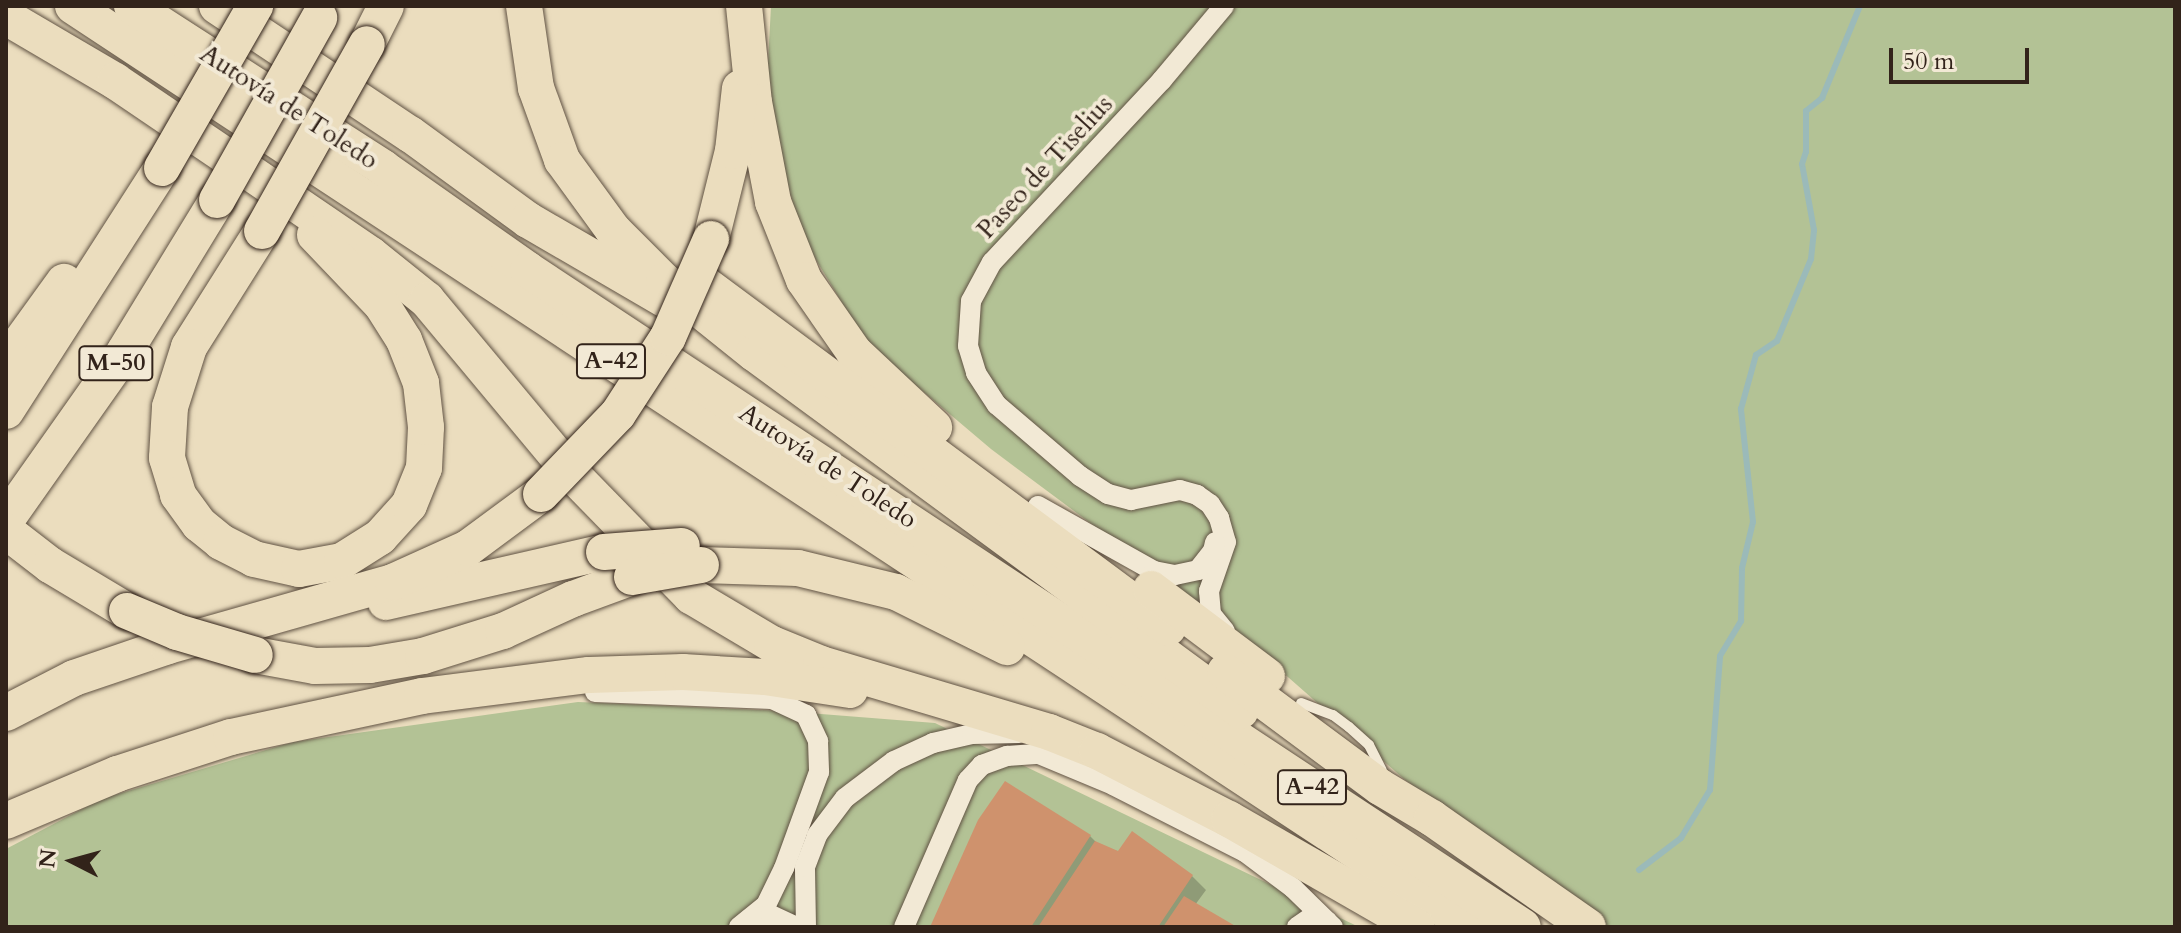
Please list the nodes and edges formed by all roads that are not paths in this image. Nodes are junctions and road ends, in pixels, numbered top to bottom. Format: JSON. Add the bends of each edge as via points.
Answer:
{"nodes":[{"id":1,"x":73,"y":6,"type":"edge"},
{"id":2,"x":132,"y":6,"type":"edge"},
{"id":3,"x":217,"y":6,"type":"edge"},
{"id":4,"x":228,"y":6,"type":"edge"},
{"id":5,"x":255,"y":6,"type":"edge"},
{"id":6,"x":386,"y":6,"type":"edge"},
{"id":7,"x":744,"y":6,"type":"edge"},
{"id":8,"x":1224,"y":6,"type":"edge"},
{"id":9,"x":322,"y":12,"type":"edge"},
{"id":10,"x":6,"y":17,"type":"edge"},
{"id":11,"x":525,"y":20,"type":"edge"},
{"id":12,"x":153,"y":161,"type":"junction"},
{"id":13,"x":298,"y":206,"type":"junction"},
{"id":14,"x":754,"y":353,"type":"junction"},
{"id":15,"x":6,"y":362,"type":"edge"},
{"id":16,"x":6,"y":411,"type":"edge"},
{"id":17,"x":1038,"y":506,"type":"junction"},
{"id":18,"x":1219,"y":518,"type":"junction"},
{"id":19,"x":6,"y":520,"type":"edge"},
{"id":20,"x":6,"y":531,"type":"edge"},
{"id":21,"x":691,"y":556,"type":"junction"},
{"id":22,"x":1101,"y":646,"type":"junction"},
{"id":23,"x":1253,"y":665,"type":"junction"},
{"id":24,"x":74,"y":678,"type":"junction"},
{"id":25,"x":422,"y":696,"type":"junction"},
{"id":26,"x":970,"y":710,"type":"junction"},
{"id":27,"x":6,"y":713,"type":"edge"},
{"id":28,"x":1149,"y":717,"type":"junction"},
{"id":29,"x":1049,"y":732,"type":"junction"},
{"id":30,"x":1355,"y":795,"type":"junction"},
{"id":31,"x":1432,"y":818,"type":"junction"},
{"id":32,"x":6,"y":821,"type":"edge"},
{"id":33,"x":744,"y":923,"type":"edge"},
{"id":34,"x":1330,"y":924,"type":"edge"},
{"id":35,"x":797,"y":927,"type":"edge"},
{"id":36,"x":806,"y":927,"type":"edge"},
{"id":37,"x":904,"y":927,"type":"edge"},
{"id":38,"x":1297,"y":927,"type":"edge"},
{"id":39,"x":1417,"y":927,"type":"edge"},
{"id":40,"x":1471,"y":927,"type":"edge"},
{"id":41,"x":1523,"y":927,"type":"edge"},
{"id":42,"x":1551,"y":927,"type":"edge"},
{"id":43,"x":1588,"y":927,"type":"edge"}],
"edges":[{"from":1,"to":28,"type":"highway","name":"Autovía de Toledo","number":"A-42"},
{"from":2,"to":22,"type":"highway","name":"Autovía de Toledo","number":"A-42"},
{"from":3,"to":14,"type":"highway","via":[[528,220]]},
{"from":4,"to":12,"type":"highway"},
{"from":5,"to":12,"type":"highway","number":"M-50","bridge":true},
{"from":6,"to":13,"type":"highway","bridge":true,"via":[[262,231],[189,347],[170,407],[167,458],[178,495],[199,524],[254,559],[299,569],[342,561],[380,537],[409,505],[424,468],[426,427],[421,383],[404,340],[382,305],[316,237]]},
{"from":7,"to":17,"type":"highway","via":[[754,102],[773,202],[804,280],[854,352],[926,422]]},
{"from":7,"to":24,"type":"highway","bridge":true,"via":[[733,151],[711,239],[668,337],[618,414],[541,494],[468,548],[393,582]]},
{"from":8,"to":18,"type":"street","name":"Paseo de Tiselius","via":[[992,262],[971,301],[968,346],[976,373],[997,405],[1080,476],[1108,494],[1131,500],[1180,490],[1197,495]]},
{"from":9,"to":19,"type":"highway","number":"M-50","bridge":true,"via":[[125,351]]},
{"from":10,"to":13,"type":"highway","via":[[115,81]]},
{"from":11,"to":14,"type":"highway","via":[[546,123],[562,160],[613,230],[664,281]]},
{"from":11,"to":31,"type":"highway","via":[[547,91],[579,154],[625,216],[678,264],[1367,778]]},
{"from":12,"to":15,"type":"highway"},
{"from":12,"to":16,"type":"highway","number":"M-50"},
{"from":13,"to":26,"type":"highway","via":[[427,300],[571,473],[691,596],[785,649]]},
{"from":14,"to":30,"type":"highway"},
{"from":17,"to":18,"type":"street","via":[[1154,571],[1175,575],[1198,570],[1213,551]]},
{"from":17,"to":23,"type":"highway"},
{"from":18,"to":23,"type":"street","via":[[1226,542],[1209,591],[1211,614]]},
{"from":20,"to":21,"type":"highway","bridge":true,"via":[[50,565],[127,611],[255,655],[315,666],[370,665],[423,656],[503,631]]},
{"from":21,"to":24,"type":"highway","bridge":true,"via":[[604,552]]},
{"from":21,"to":28,"type":"highway","via":[[798,568],[896,592],[987,635],[1050,674]]},
{"from":22,"to":30,"type":"highway","via":[[1136,656]]},
{"from":22,"to":41,"type":"highway","name":"Autovía de Toledo","number":"A-42"},
{"from":23,"to":31,"type":"highway","via":[[1382,770]]},
{"from":24,"to":27,"type":"highway"},
{"from":25,"to":26,"type":"highway","via":[[589,675],[683,672],[765,677]]},
{"from":25,"to":32,"type":"highway","via":[[231,737],[117,774]]},
{"from":25,"to":33,"type":"street","via":[[719,695],[772,699],[806,715],[818,741],[819,772],[766,905]]},
{"from":26,"to":29,"type":"highway"},
{"from":28,"to":40,"type":"highway","name":"Autovía de Toledo","number":"A-42"},
{"from":29,"to":36,"type":"street","via":[[972,734],[933,743],[894,761],[845,798],[817,835],[805,867]]},
{"from":29,"to":39,"type":"highway","via":[[1164,783]]},
{"from":30,"to":42,"type":"highway"},
{"from":31,"to":43,"type":"highway"},
{"from":33,"to":35,"type":"street","via":[[771,915]]},
{"from":34,"to":37,"type":"street","via":[[1245,852],[1039,754],[1007,756],[982,765],[968,780]]},
{"from":34,"to":38,"type":"street","via":[[1313,916]]}]}
